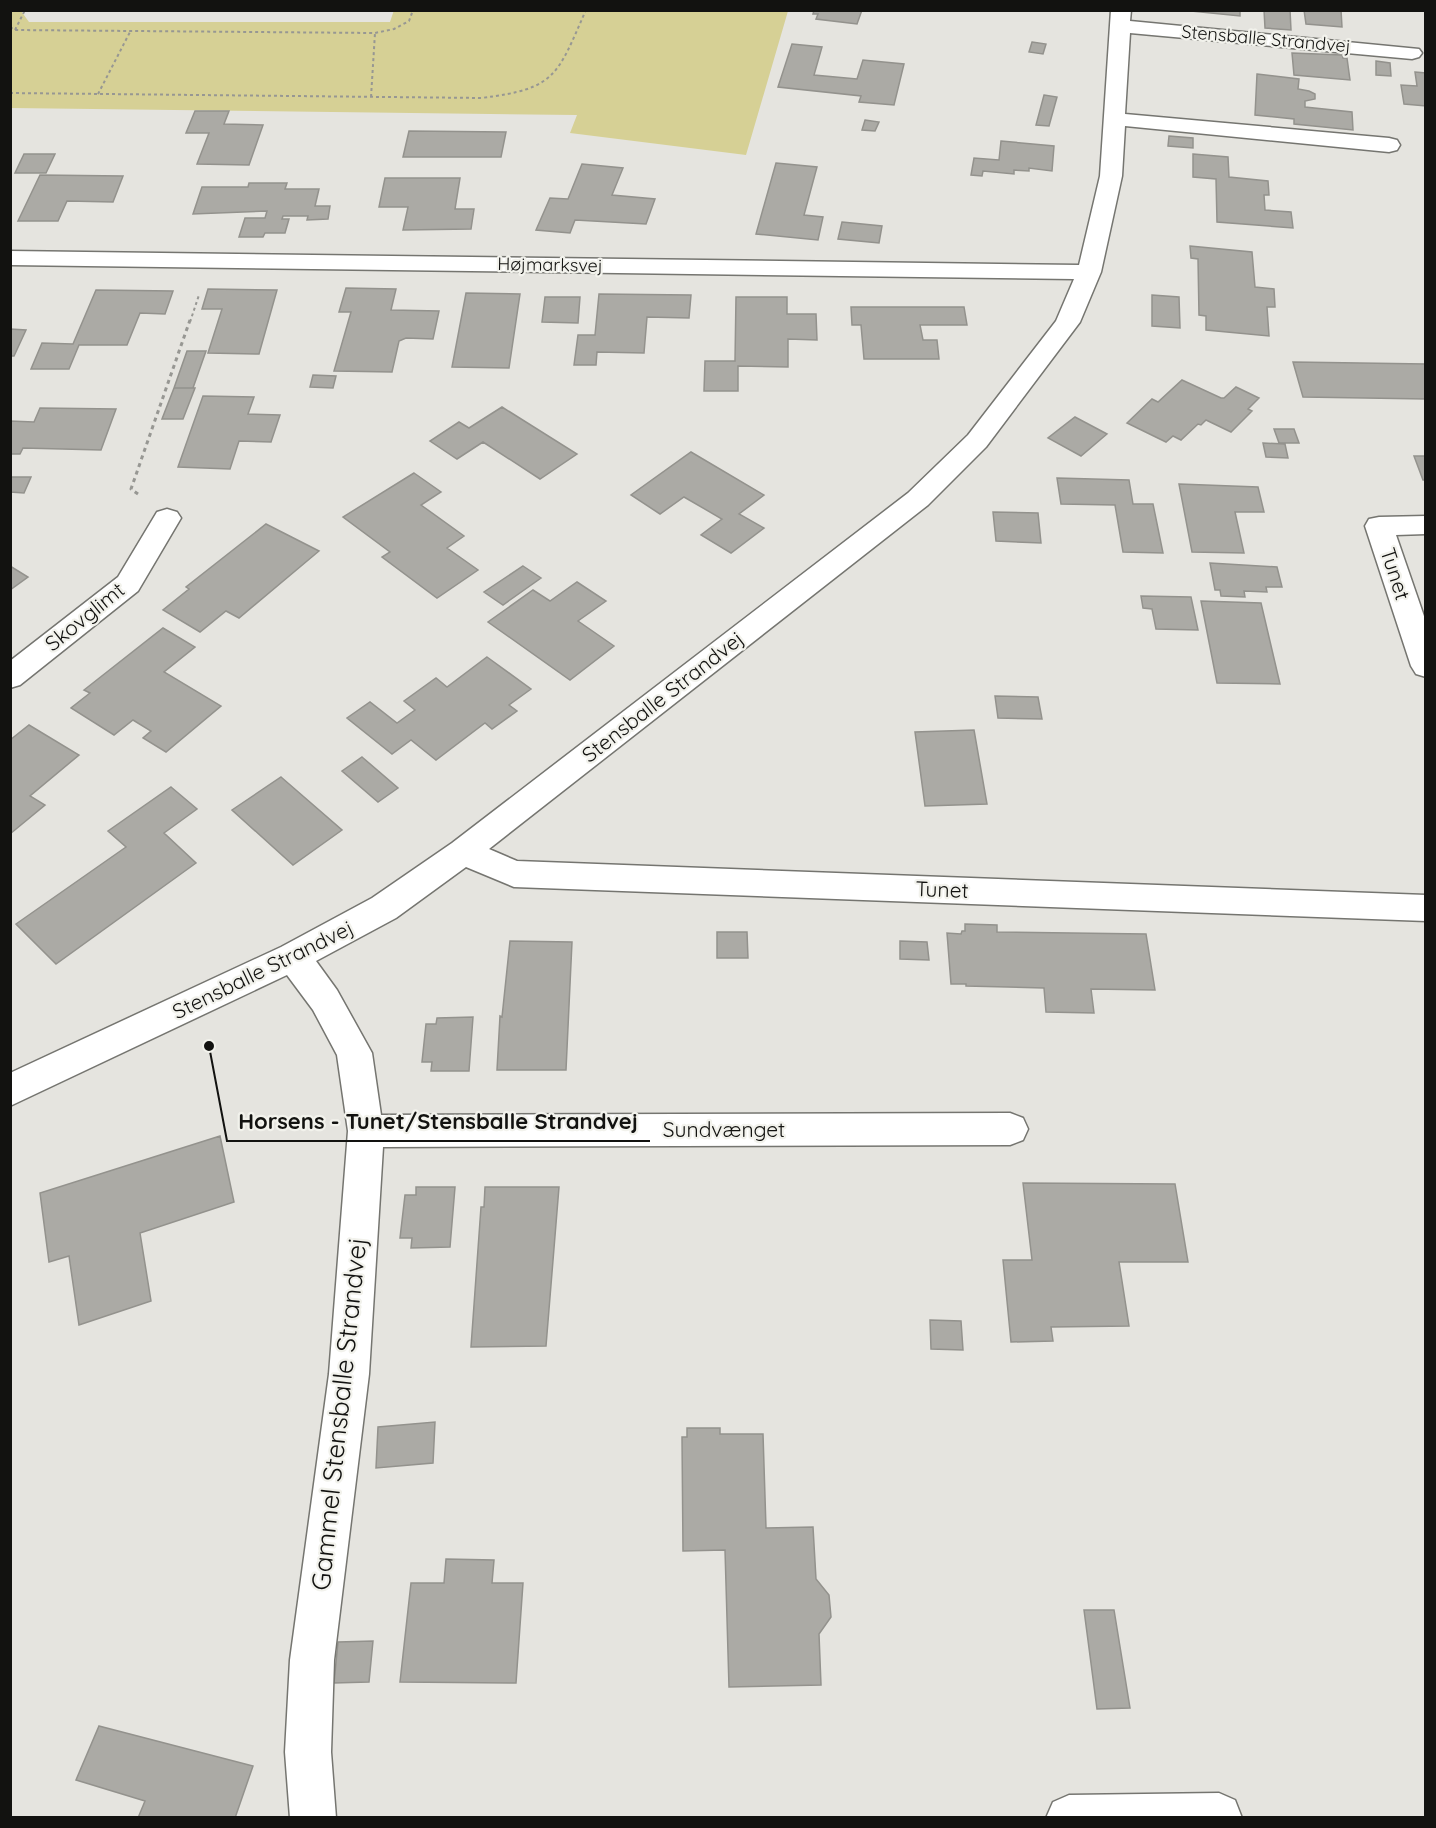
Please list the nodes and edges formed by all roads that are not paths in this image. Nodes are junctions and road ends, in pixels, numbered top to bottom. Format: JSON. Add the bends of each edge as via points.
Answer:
{"nodes":[{"id":1,"x":1121,"y":18,"type":"edge"},
{"id":2,"x":1412,"y":53,"type":"dead end"},
{"id":3,"x":1113,"y":119,"type":"junction"},
{"id":4,"x":1389,"y":145,"type":"dead end"},
{"id":5,"x":10,"y":258,"type":"edge"},
{"id":6,"x":1089,"y":272,"type":"junction"},
{"id":7,"x":167,"y":518,"type":"road end"},
{"id":8,"x":1425,"y":525,"type":"edge"},
{"id":9,"x":1425,"y":666,"type":"edge"},
{"id":10,"x":10,"y":677,"type":"edge"},
{"id":11,"x":463,"y":852,"type":"junction"},
{"id":12,"x":1425,"y":908,"type":"edge"},
{"id":13,"x":293,"y":957,"type":"junction"},
{"id":14,"x":10,"y":1090,"type":"edge"},
{"id":15,"x":1010,"y":1129,"type":"dead end"},
{"id":16,"x":366,"y":1131,"type":"junction"},
{"id":17,"x":1219,"y":1816,"type":"edge"},
{"id":18,"x":312,"y":1818,"type":"edge"},
{"id":19,"x":1069,"y":1818,"type":"edge"}],
"edges":[{"from":1,"to":2,"type":"street","name":"Stensballe Strandvej"},
{"from":1,"to":3,"type":"street","name":"Stensballe Strandvej"},
{"from":3,"to":4,"type":"street"},
{"from":3,"to":6,"type":"street","name":"Stensballe Strandvej","via":[[1111,176]]},
{"from":5,"to":6,"type":"street","name":"Højmarksvej"},
{"from":6,"to":11,"type":"street","name":"Stensballe Strandvej","via":[[1068,322],[1016,393],[977,441],[918,499]]},
{"from":7,"to":10,"type":"street","name":"Skovglimt","via":[[128,584]]},
{"from":8,"to":9,"type":"street","name":"Tunet","via":[[1379,525]]},
{"from":11,"to":12,"type":"street","name":"Tunet","via":[[514,874]]},
{"from":11,"to":13,"type":"street","name":"Stensballe Strandvej","via":[[384,908]]},
{"from":13,"to":14,"type":"street","name":"Stensballe Strandvej"},
{"from":13,"to":16,"type":"street","name":"Gammel Stensballe Strandvej","via":[[325,1000],[354,1053]]},
{"from":15,"to":16,"type":"street","name":"Sundvænget"},
{"from":16,"to":18,"type":"street","name":"Gammel Stensballe Strandvej","via":[[349,1374],[312,1660],[308,1752]]},
{"from":17,"to":19,"type":"street"}]}
